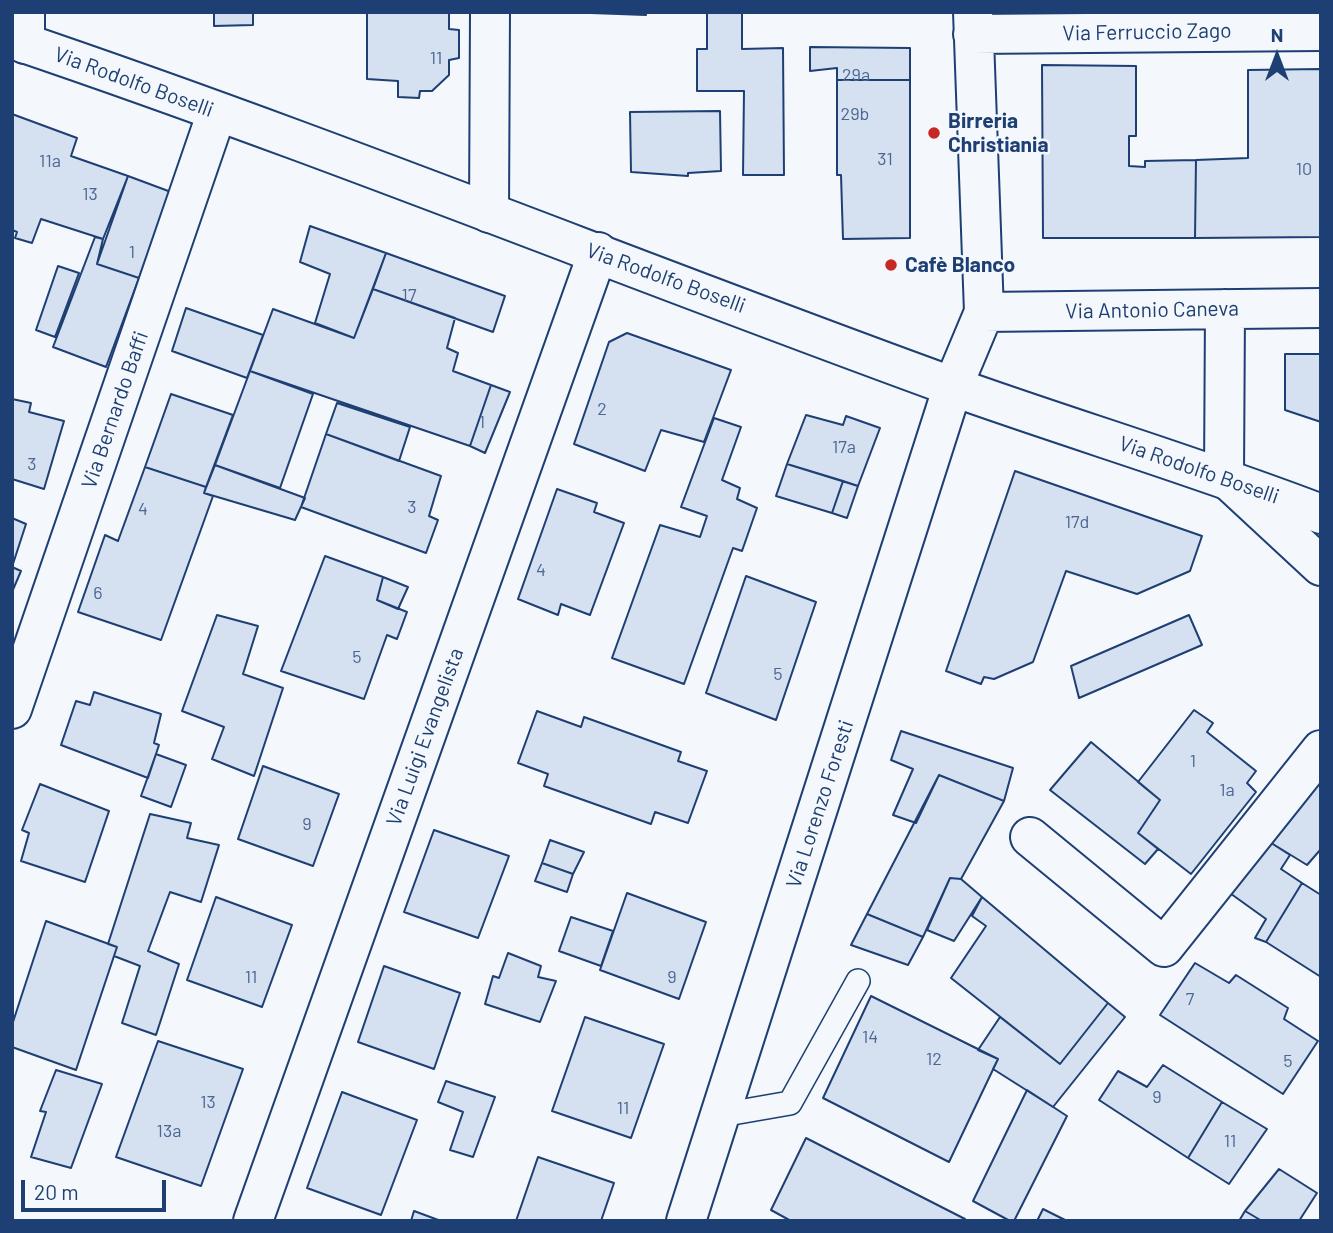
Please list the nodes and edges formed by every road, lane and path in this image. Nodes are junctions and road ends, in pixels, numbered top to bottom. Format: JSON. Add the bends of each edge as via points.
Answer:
{"nodes":[{"id":1,"x":490,"y":12,"type":"edge"},
{"id":2,"x":973,"y":23,"type":"edge"},
{"id":3,"x":1321,"y":31,"type":"edge"},
{"id":4,"x":21,"y":32,"type":"edge"},
{"id":5,"x":217,"y":112,"type":"junction"},
{"id":6,"x":489,"y":213,"type":"junction"},
{"id":7,"x":598,"y":252,"type":"junction"},
{"id":8,"x":1321,"y":308,"type":"edge"},
{"id":9,"x":1225,"y":309,"type":"junction"},
{"id":10,"x":984,"y":313,"type":"junction"},
{"id":11,"x":953,"y":386,"type":"junction"},
{"id":12,"x":1224,"y":477,"type":"junction"},
{"id":13,"x":1321,"y":514,"type":"edge"},
{"id":14,"x":1321,"y":566,"type":"edge"},
{"id":15,"x":12,"y":709,"type":"edge"},
{"id":16,"x":1321,"y":750,"type":"edge"},
{"id":17,"x":1030,"y":837,"type":"dead end"},
{"id":18,"x":858,"y":981,"type":"dead end"},
{"id":19,"x":720,"y":1115,"type":"junction"},
{"id":20,"x":253,"y":1221,"type":"edge"},
{"id":21,"x":686,"y":1221,"type":"edge"}],
"edges":[{"from":1,"to":6,"type":"street"},
{"from":2,"to":3,"type":"street","name":"Via Ferruccio Zago"},
{"from":2,"to":10,"type":"street"},
{"from":4,"to":5,"type":"street","name":"Via Rodolfo Boselli"},
{"from":5,"to":6,"type":"street","name":"Via Rodolfo Boselli"},
{"from":5,"to":15,"type":"street","name":"Via Bernardo Baffi"},
{"from":6,"to":7,"type":"street","name":"Via Rodolfo Boselli"},
{"from":7,"to":11,"type":"street","name":"Via Rodolfo Boselli"},
{"from":7,"to":20,"type":"street","name":"Via Luigi Evangelista"},
{"from":8,"to":9,"type":"street","name":"Via Antonio Caneva"},
{"from":9,"to":10,"type":"street","name":"Via Antonio Caneva"},
{"from":9,"to":12,"type":"street"},
{"from":10,"to":11,"type":"street","name":"Via Lorenzo Foresti"},
{"from":11,"to":12,"type":"street","name":"Via Rodolfo Boselli"},
{"from":11,"to":19,"type":"street","name":"Via Lorenzo Foresti"},
{"from":12,"to":13,"type":"street","name":"Via Rodolfo Boselli"},
{"from":12,"to":14,"type":"street"},
{"from":16,"to":17,"type":"street","via":[[1164,947]]},
{"from":18,"to":19,"type":"lane","via":[[790,1103]]},
{"from":19,"to":21,"type":"street","name":"Via Lorenzo Foresti"}]}
